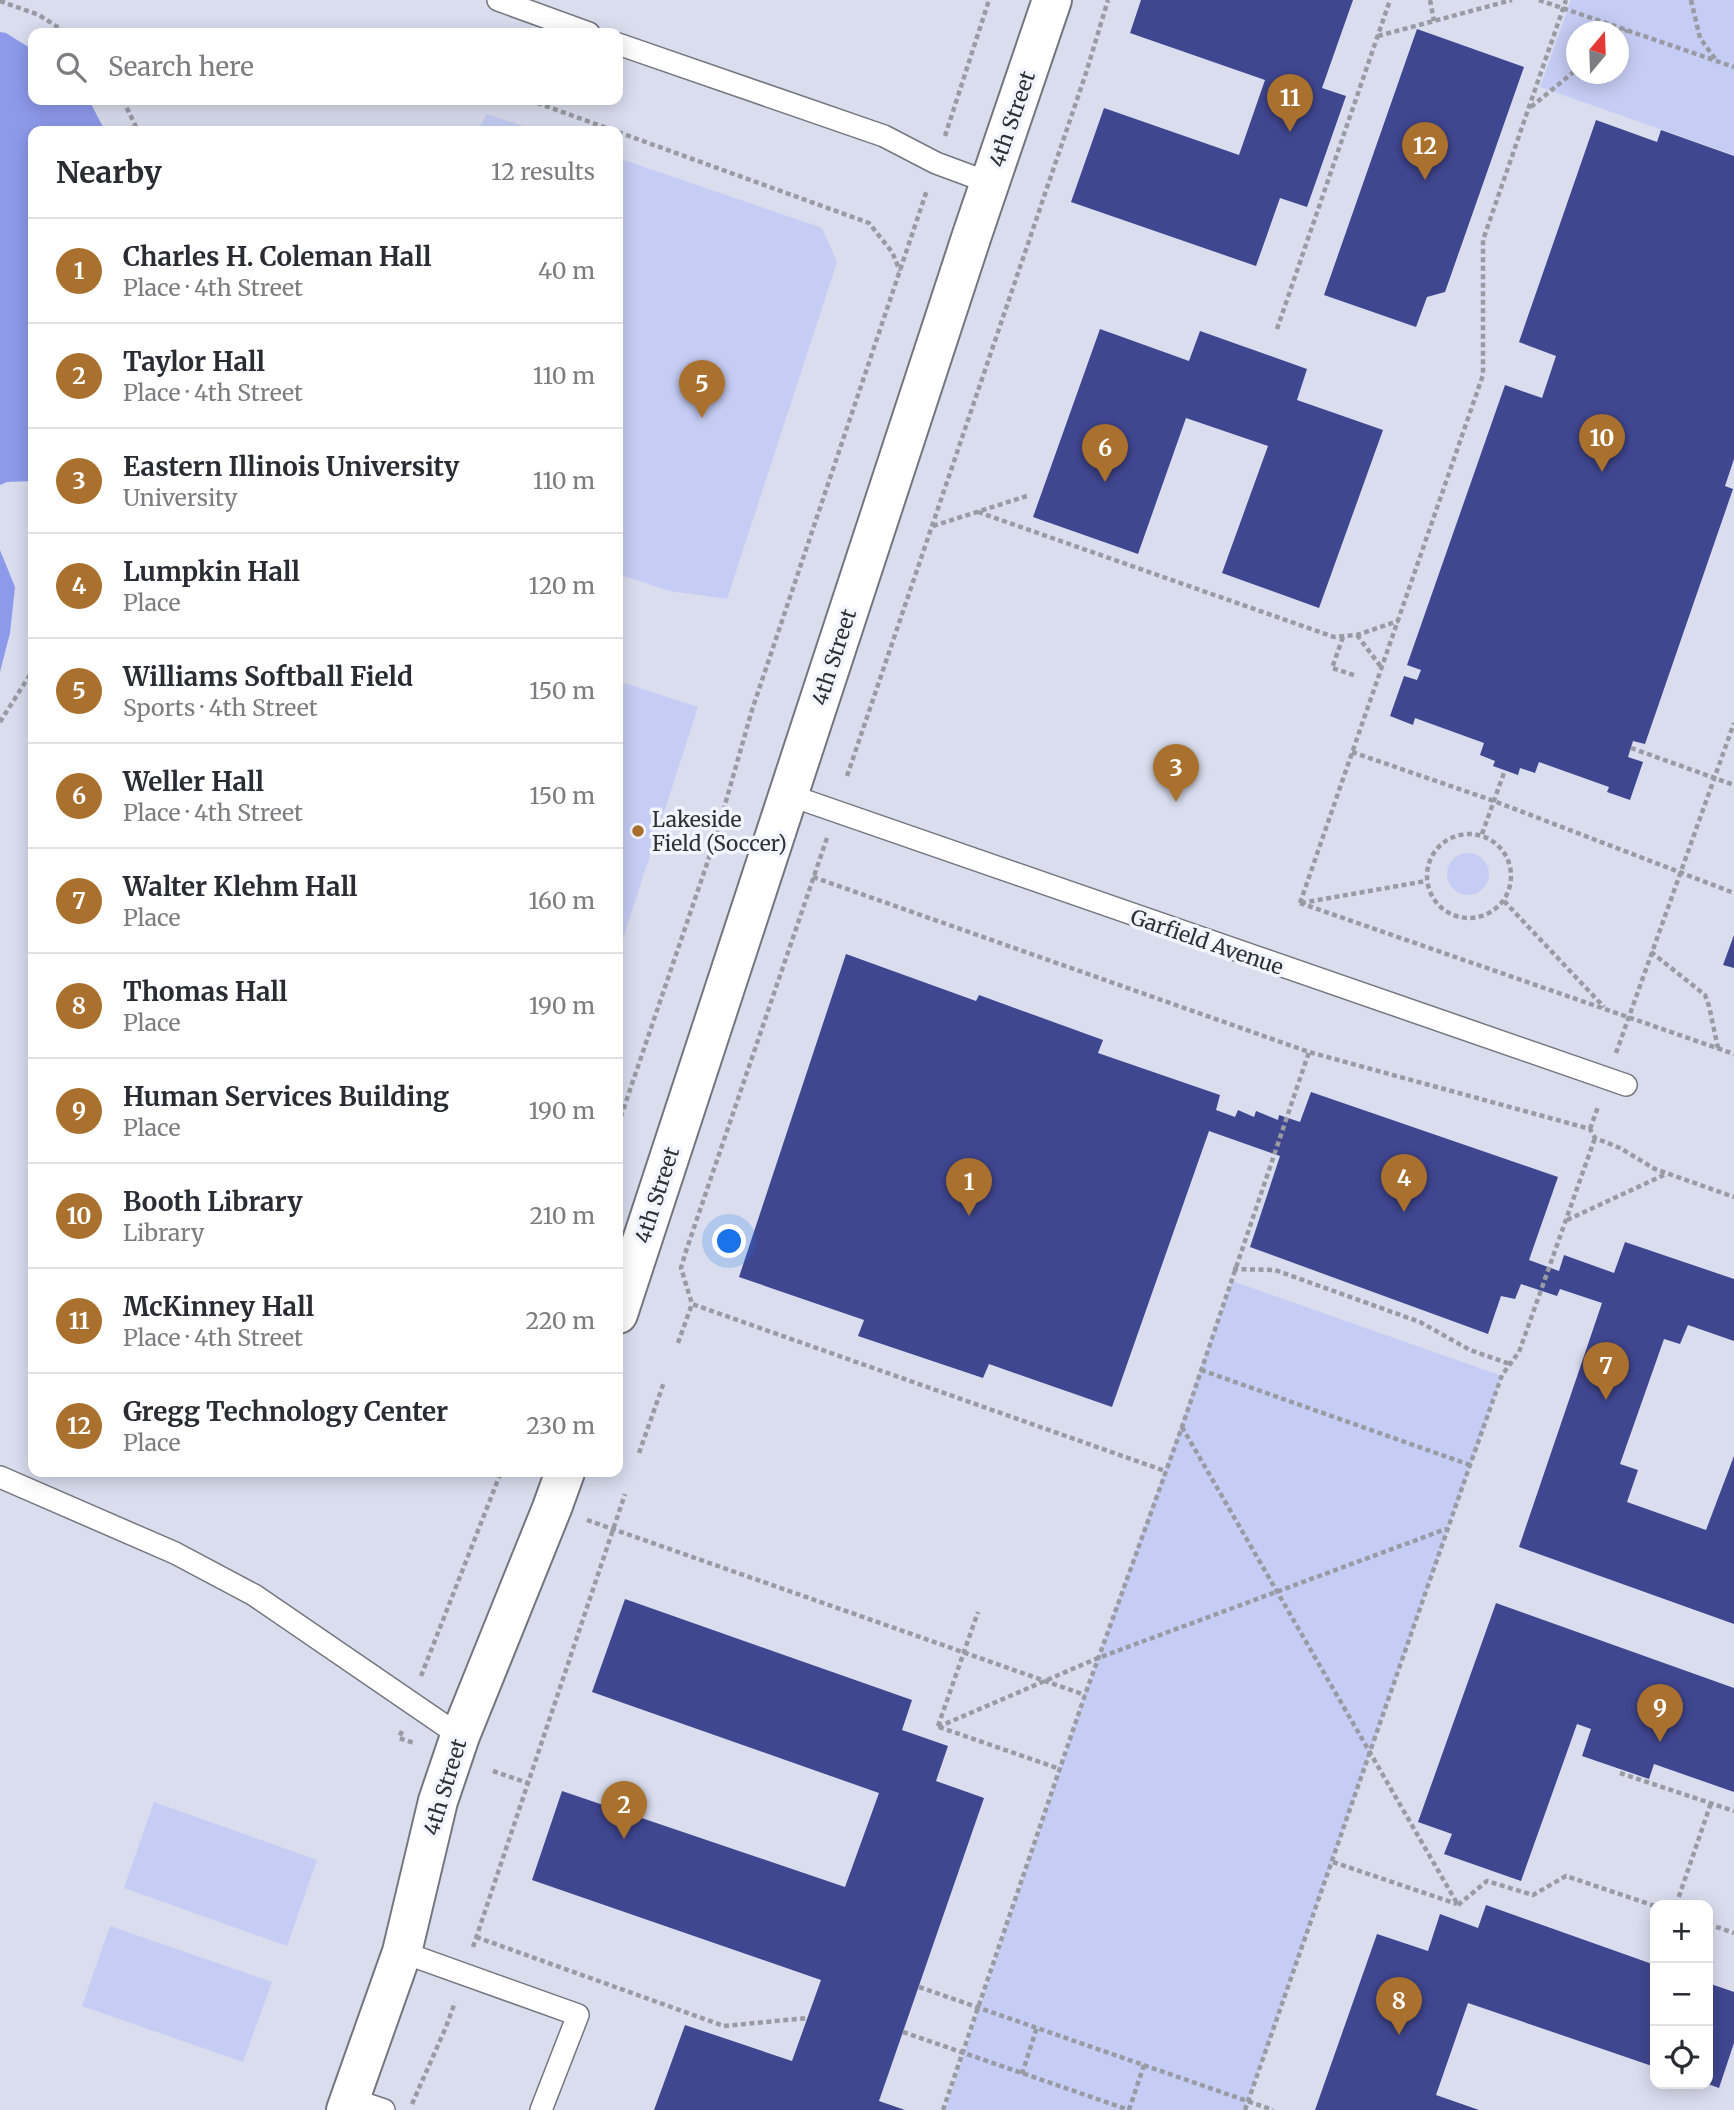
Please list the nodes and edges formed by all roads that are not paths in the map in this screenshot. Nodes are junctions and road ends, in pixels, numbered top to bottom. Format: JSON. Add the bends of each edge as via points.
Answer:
{"nodes":[{"id":1,"x":498,"y":0,"type":"edge"},
{"id":2,"x":1052,"y":0,"type":"edge"},
{"id":3,"x":575,"y":28,"type":"edge"},
{"id":4,"x":623,"y":46,"type":"edge"},
{"id":5,"x":990,"y":183,"type":"junction"},
{"id":6,"x":789,"y":795,"type":"junction"},
{"id":7,"x":1626,"y":1086,"type":"dead end"},
{"id":8,"x":623,"y":1299,"type":"edge"},
{"id":9,"x":0,"y":1477,"type":"edge"},
{"id":10,"x":563,"y":1477,"type":"edge"},
{"id":11,"x":460,"y":1736,"type":"junction"},
{"id":12,"x":402,"y":1952,"type":"junction"},
{"id":13,"x":360,"y":2106,"type":"edge"},
{"id":14,"x":541,"y":2110,"type":"edge"}],
"edges":[{"from":1,"to":3,"type":"lane"},
{"from":2,"to":5,"type":"street","name":"4th Street"},
{"from":4,"to":5,"type":"lane","via":[[884,136],[936,163]]},
{"from":5,"to":6,"type":"street","name":"4th Street"},
{"from":6,"to":7,"type":"lane","name":"Garfield Avenue"},
{"from":6,"to":8,"type":"street","name":"4th Street"},
{"from":9,"to":11,"type":"lane","via":[[175,1553],[254,1595]]},
{"from":10,"to":11,"type":"street","name":"4th Street"},
{"from":11,"to":12,"type":"street","name":"4th Street","via":[[438,1801]]},
{"from":12,"to":13,"type":"street","name":"4th Street"},
{"from":12,"to":14,"type":"lane","via":[[578,2015]]}]}
